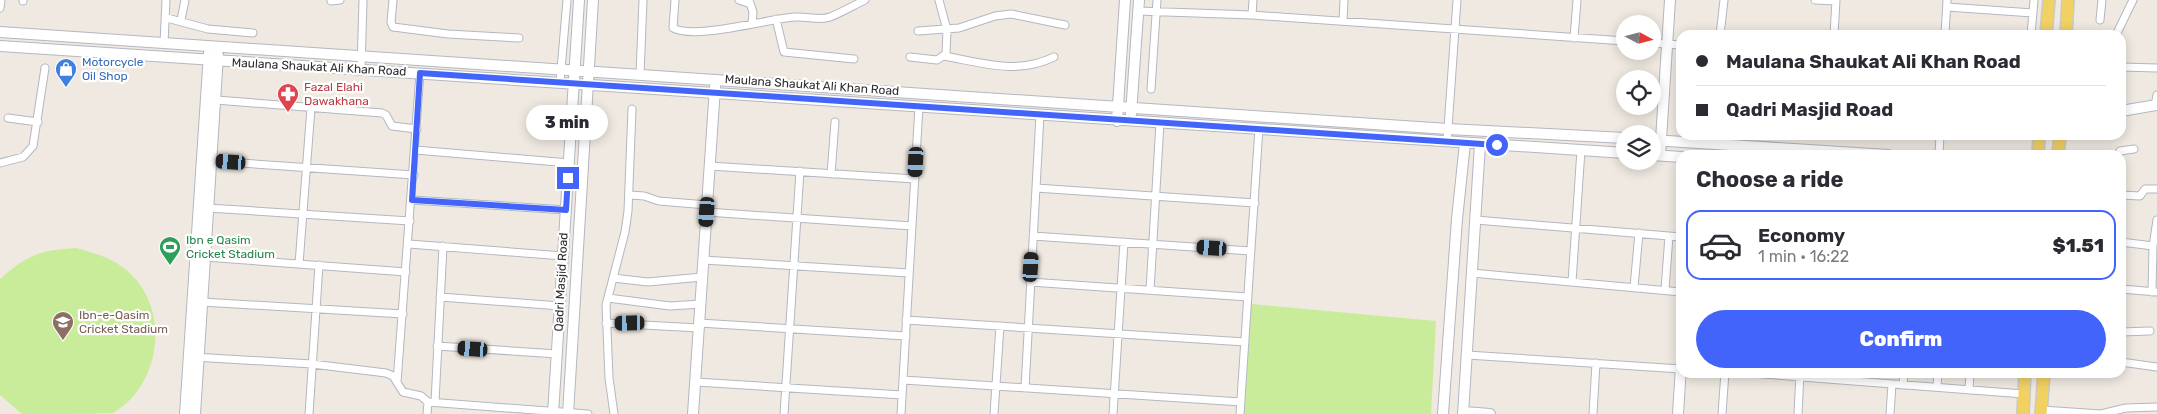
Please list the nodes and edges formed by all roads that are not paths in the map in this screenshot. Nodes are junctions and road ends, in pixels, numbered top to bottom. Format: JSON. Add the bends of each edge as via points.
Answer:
{"nodes":[{"id":1,"x":1,"y":0,"type":"edge"},
{"id":2,"x":166,"y":0,"type":"edge"},
{"id":3,"x":185,"y":0,"type":"edge"},
{"id":4,"x":340,"y":0,"type":"edge"},
{"id":5,"x":363,"y":0,"type":"edge"},
{"id":6,"x":393,"y":0,"type":"edge"},
{"id":7,"x":567,"y":0,"type":"edge"},
{"id":8,"x":579,"y":0,"type":"edge"},
{"id":9,"x":593,"y":0,"type":"edge"},
{"id":10,"x":643,"y":0,"type":"edge"},
{"id":11,"x":675,"y":0,"type":"edge"},
{"id":12,"x":739,"y":0,"type":"edge"},
{"id":13,"x":865,"y":0,"type":"edge"},
{"id":14,"x":939,"y":0,"type":"edge"},
{"id":15,"x":1125,"y":0,"type":"edge"},
{"id":16,"x":1139,"y":0,"type":"edge"},
{"id":17,"x":1157,"y":0,"type":"edge"},
{"id":18,"x":1253,"y":0,"type":"edge"},
{"id":19,"x":1344,"y":0,"type":"edge"},
{"id":20,"x":1457,"y":0,"type":"edge"},
{"id":21,"x":1577,"y":0,"type":"edge"},
{"id":22,"x":1670,"y":0,"type":"edge"},
{"id":23,"x":1724,"y":0,"type":"edge"},
{"id":24,"x":1815,"y":0,"type":"edge"},
{"id":25,"x":2034,"y":0,"type":"edge"},
{"id":26,"x":2049,"y":0,"type":"edge"},
{"id":27,"x":2068,"y":0,"type":"edge"},
{"id":28,"x":2102,"y":0,"type":"edge"},
{"id":29,"x":2133,"y":0,"type":"edge"},
{"id":30,"x":331,"y":1,"type":"edge"},
{"id":31,"x":748,"y":1,"type":"edge"},
{"id":32,"x":1836,"y":1,"type":"edge"},
{"id":33,"x":1947,"y":4,"type":"edge"},
{"id":34,"x":0,"y":8,"type":"edge"},
{"id":35,"x":1138,"y":11,"type":"junction"},
{"id":36,"x":1156,"y":12,"type":"junction"},
{"id":37,"x":2033,"y":13,"type":"junction"},
{"id":38,"x":1252,"y":15,"type":"junction"},
{"id":39,"x":167,"y":18,"type":"junction"},
{"id":40,"x":180,"y":20,"type":"junction"},
{"id":41,"x":776,"y":20,"type":"junction"},
{"id":42,"x":2100,"y":20,"type":"dead end"},
{"id":43,"x":1343,"y":22,"type":"junction"},
{"id":44,"x":752,"y":23,"type":"junction"},
{"id":45,"x":1064,"y":24,"type":"dead end"},
{"id":46,"x":947,"y":30,"type":"junction"},
{"id":47,"x":1455,"y":30,"type":"junction"},
{"id":48,"x":1721,"y":30,"type":"edge"},
{"id":49,"x":1834,"y":30,"type":"edge"},
{"id":50,"x":1945,"y":30,"type":"edge"},
{"id":51,"x":2031,"y":30,"type":"edge"},
{"id":52,"x":2046,"y":30,"type":"edge"},
{"id":53,"x":2066,"y":30,"type":"edge"},
{"id":54,"x":2118,"y":30,"type":"edge"},
{"id":55,"x":918,"y":31,"type":"dead end"},
{"id":56,"x":0,"y":32,"type":"edge"},
{"id":57,"x":253,"y":33,"type":"dead end"},
{"id":58,"x":519,"y":38,"type":"dead end"},
{"id":59,"x":1574,"y":38,"type":"junction"},
{"id":60,"x":1616,"y":40,"type":"edge"},
{"id":61,"x":164,"y":43,"type":"junction"},
{"id":62,"x":1661,"y":44,"type":"edge"},
{"id":63,"x":1668,"y":44,"type":"junction"},
{"id":64,"x":1676,"y":45,"type":"edge"},
{"id":65,"x":0,"y":46,"type":"edge"},
{"id":66,"x":214,"y":46,"type":"junction"},
{"id":67,"x":361,"y":56,"type":"junction"},
{"id":68,"x":944,"y":56,"type":"junction"},
{"id":69,"x":910,"y":57,"type":"dead end"},
{"id":70,"x":1054,"y":57,"type":"dead end"},
{"id":71,"x":854,"y":59,"type":"dead end"},
{"id":72,"x":213,"y":60,"type":"junction"},
{"id":73,"x":2126,"y":67,"type":"edge"},
{"id":74,"x":45,"y":68,"type":"dead end"},
{"id":75,"x":2157,"y":68,"type":"edge"},
{"id":76,"x":361,"y":69,"type":"junction"},
{"id":77,"x":562,"y":69,"type":"junction"},
{"id":78,"x":574,"y":70,"type":"junction"},
{"id":79,"x":588,"y":72,"type":"junction"},
{"id":80,"x":420,"y":73,"type":"junction"},
{"id":81,"x":640,"y":75,"type":"junction"},
{"id":82,"x":715,"y":79,"type":"junction"},
{"id":83,"x":560,"y":82,"type":"junction"},
{"id":84,"x":573,"y":83,"type":"junction"},
{"id":85,"x":587,"y":84,"type":"junction"},
{"id":86,"x":1151,"y":89,"type":"dead end"},
{"id":87,"x":714,"y":93,"type":"junction"},
{"id":88,"x":216,"y":100,"type":"junction"},
{"id":89,"x":2156,"y":102,"type":"edge"},
{"id":90,"x":919,"y":106,"type":"junction"},
{"id":91,"x":1118,"y":106,"type":"junction"},
{"id":92,"x":1131,"y":107,"type":"junction"},
{"id":93,"x":310,"y":108,"type":"junction"},
{"id":94,"x":632,"y":109,"type":"dead end"},
{"id":95,"x":2126,"y":110,"type":"edge"},
{"id":96,"x":1040,"y":115,"type":"junction"},
{"id":97,"x":8,"y":118,"type":"dead end"},
{"id":98,"x":1117,"y":121,"type":"junction"},
{"id":99,"x":38,"y":122,"type":"junction"},
{"id":100,"x":835,"y":122,"type":"dead end"},
{"id":101,"x":1130,"y":122,"type":"junction"},
{"id":102,"x":1160,"y":123,"type":"junction"},
{"id":103,"x":1658,"y":125,"type":"edge"},
{"id":104,"x":416,"y":128,"type":"junction"},
{"id":105,"x":1259,"y":128,"type":"junction"},
{"id":106,"x":1448,"y":129,"type":"junction"},
{"id":107,"x":1616,"y":138,"type":"edge"},
{"id":108,"x":1661,"y":140,"type":"edge"},
{"id":109,"x":1447,"y":142,"type":"junction"},
{"id":110,"x":1465,"y":143,"type":"junction"},
{"id":111,"x":1480,"y":144,"type":"junction"},
{"id":112,"x":2134,"y":149,"type":"dead end"},
{"id":113,"x":415,"y":150,"type":"junction"},
{"id":114,"x":1581,"y":150,"type":"junction"},
{"id":115,"x":1811,"y":150,"type":"edge"},
{"id":116,"x":2126,"y":150,"type":"edge"},
{"id":117,"x":1616,"y":152,"type":"edge"},
{"id":118,"x":1661,"y":155,"type":"edge"},
{"id":119,"x":1676,"y":157,"type":"edge"},
{"id":120,"x":212,"y":161,"type":"junction"},
{"id":121,"x":0,"y":163,"type":"edge"},
{"id":122,"x":569,"y":163,"type":"junction"},
{"id":123,"x":710,"y":166,"type":"junction"},
{"id":124,"x":305,"y":167,"type":"junction"},
{"id":125,"x":800,"y":172,"type":"junction"},
{"id":126,"x":831,"y":174,"type":"junction"},
{"id":127,"x":414,"y":175,"type":"junction"},
{"id":128,"x":915,"y":179,"type":"junction"},
{"id":129,"x":1036,"y":188,"type":"junction"},
{"id":130,"x":2157,"y":189,"type":"edge"},
{"id":131,"x":630,"y":195,"type":"junction"},
{"id":132,"x":2126,"y":195,"type":"edge"},
{"id":133,"x":1156,"y":196,"type":"junction"},
{"id":134,"x":412,"y":200,"type":"junction"},
{"id":135,"x":1254,"y":203,"type":"junction"},
{"id":136,"x":208,"y":208,"type":"junction"},
{"id":137,"x":707,"y":208,"type":"junction"},
{"id":138,"x":566,"y":210,"type":"junction"},
{"id":139,"x":302,"y":214,"type":"junction"},
{"id":140,"x":797,"y":218,"type":"junction"},
{"id":141,"x":1476,"y":220,"type":"junction"},
{"id":142,"x":2157,"y":220,"type":"edge"},
{"id":143,"x":410,"y":221,"type":"junction"},
{"id":144,"x":912,"y":226,"type":"junction"},
{"id":145,"x":1576,"y":228,"type":"junction"},
{"id":146,"x":1639,"y":233,"type":"junction"},
{"id":147,"x":1033,"y":236,"type":"junction"},
{"id":148,"x":1668,"y":236,"type":"junction"},
{"id":149,"x":1676,"y":237,"type":"edge"},
{"id":150,"x":1124,"y":242,"type":"junction"},
{"id":151,"x":2126,"y":243,"type":"edge"},
{"id":152,"x":408,"y":244,"type":"junction"},
{"id":153,"x":1153,"y":245,"type":"junction"},
{"id":154,"x":443,"y":246,"type":"junction"},
{"id":155,"x":2154,"y":246,"type":"junction"},
{"id":156,"x":1251,"y":250,"type":"junction"},
{"id":157,"x":563,"y":256,"type":"junction"},
{"id":158,"x":205,"y":257,"type":"junction"},
{"id":159,"x":704,"y":260,"type":"junction"},
{"id":160,"x":299,"y":264,"type":"junction"},
{"id":161,"x":320,"y":265,"type":"junction"},
{"id":162,"x":794,"y":266,"type":"junction"},
{"id":163,"x":406,"y":272,"type":"junction"},
{"id":164,"x":909,"y":273,"type":"junction"},
{"id":165,"x":1472,"y":274,"type":"junction"},
{"id":166,"x":702,"y":277,"type":"junction"},
{"id":167,"x":613,"y":278,"type":"junction"},
{"id":168,"x":1030,"y":282,"type":"junction"},
{"id":169,"x":1572,"y":282,"type":"junction"},
{"id":170,"x":1121,"y":288,"type":"junction"},
{"id":171,"x":1634,"y":288,"type":"junction"},
{"id":172,"x":2126,"y":289,"type":"edge"},
{"id":173,"x":1150,"y":290,"type":"junction"},
{"id":174,"x":1665,"y":290,"type":"junction"},
{"id":175,"x":1676,"y":291,"type":"edge"},
{"id":176,"x":2154,"y":292,"type":"edge"},
{"id":177,"x":440,"y":297,"type":"junction"},
{"id":178,"x":1248,"y":297,"type":"junction"},
{"id":179,"x":608,"y":298,"type":"junction"},
{"id":180,"x":202,"y":302,"type":"junction"},
{"id":181,"x":701,"y":304,"type":"junction"},
{"id":182,"x":560,"y":306,"type":"junction"},
{"id":183,"x":316,"y":309,"type":"junction"},
{"id":184,"x":403,"y":314,"type":"junction"},
{"id":185,"x":906,"y":320,"type":"junction"},
{"id":186,"x":606,"y":323,"type":"junction"},
{"id":187,"x":699,"y":325,"type":"junction"},
{"id":188,"x":1000,"y":326,"type":"junction"},
{"id":189,"x":1027,"y":328,"type":"junction"},
{"id":190,"x":790,"y":329,"type":"junction"},
{"id":191,"x":1450,"y":330,"type":"junction"},
{"id":192,"x":1468,"y":331,"type":"junction"},
{"id":193,"x":2150,"y":331,"type":"dead end"},
{"id":194,"x":2126,"y":332,"type":"edge"},
{"id":195,"x":1118,"y":334,"type":"junction"},
{"id":196,"x":906,"y":336,"type":"junction"},
{"id":197,"x":1245,"y":342,"type":"junction"},
{"id":198,"x":437,"y":346,"type":"junction"},
{"id":199,"x":557,"y":354,"type":"junction"},
{"id":200,"x":1467,"y":355,"type":"junction"},
{"id":201,"x":194,"y":357,"type":"junction"},
{"id":202,"x":1596,"y":363,"type":"junction"},
{"id":203,"x":2126,"y":363,"type":"edge"},
{"id":204,"x":312,"y":364,"type":"junction"},
{"id":205,"x":2157,"y":367,"type":"edge"},
{"id":206,"x":1676,"y":368,"type":"edge"},
{"id":207,"x":1680,"y":378,"type":"edge"},
{"id":208,"x":1725,"y":378,"type":"edge"},
{"id":209,"x":1800,"y":378,"type":"edge"},
{"id":210,"x":1850,"y":378,"type":"edge"},
{"id":211,"x":1872,"y":378,"type":"edge"},
{"id":212,"x":1904,"y":378,"type":"edge"},
{"id":213,"x":1938,"y":378,"type":"edge"},
{"id":214,"x":1970,"y":378,"type":"edge"},
{"id":215,"x":2025,"y":378,"type":"edge"},
{"id":216,"x":2044,"y":378,"type":"edge"},
{"id":217,"x":903,"y":380,"type":"junction"},
{"id":218,"x":397,"y":382,"type":"junction"},
{"id":219,"x":696,"y":382,"type":"junction"},
{"id":220,"x":1872,"y":382,"type":"junction"},
{"id":221,"x":1892,"y":384,"type":"junction"},
{"id":222,"x":1903,"y":385,"type":"junction"},
{"id":223,"x":996,"y":386,"type":"junction"},
{"id":224,"x":1937,"y":387,"type":"junction"},
{"id":225,"x":786,"y":388,"type":"junction"},
{"id":226,"x":1025,"y":388,"type":"junction"},
{"id":227,"x":1969,"y":390,"type":"junction"},
{"id":228,"x":1114,"y":394,"type":"junction"},
{"id":229,"x":2024,"y":394,"type":"junction"},
{"id":230,"x":902,"y":395,"type":"junction"},
{"id":231,"x":432,"y":402,"type":"junction"},
{"id":232,"x":1241,"y":402,"type":"junction"},
{"id":233,"x":2157,"y":407,"type":"edge"},
{"id":234,"x":2042,"y":412,"type":"edge"},
{"id":235,"x":553,"y":413,"type":"edge"},
{"id":236,"x":568,"y":413,"type":"edge"},
{"id":237,"x":1463,"y":413,"type":"edge"},
{"id":238,"x":185,"y":414,"type":"edge"},
{"id":239,"x":195,"y":414,"type":"edge"},
{"id":240,"x":309,"y":414,"type":"edge"},
{"id":241,"x":427,"y":414,"type":"edge"},
{"id":242,"x":588,"y":414,"type":"edge"},
{"id":243,"x":614,"y":414,"type":"edge"},
{"id":244,"x":693,"y":414,"type":"edge"},
{"id":245,"x":784,"y":414,"type":"edge"},
{"id":246,"x":901,"y":414,"type":"edge"},
{"id":247,"x":994,"y":414,"type":"edge"},
{"id":248,"x":1113,"y":414,"type":"edge"},
{"id":249,"x":1240,"y":414,"type":"edge"},
{"id":250,"x":1443,"y":414,"type":"edge"},
{"id":251,"x":1490,"y":414,"type":"edge"},
{"id":252,"x":1593,"y":414,"type":"edge"},
{"id":253,"x":1678,"y":414,"type":"edge"},
{"id":254,"x":1722,"y":414,"type":"edge"},
{"id":255,"x":1798,"y":414,"type":"edge"},
{"id":256,"x":1890,"y":414,"type":"edge"},
{"id":257,"x":2023,"y":414,"type":"edge"},
{"id":258,"x":2101,"y":414,"type":"edge"}],
"edges":[{"from":1,"to":34,"type":"street"},
{"from":2,"to":39,"type":"street"},
{"from":3,"to":40,"type":"street"},
{"from":4,"to":30,"type":"street"},
{"from":5,"to":67,"type":"street"},
{"from":6,"to":58,"type":"street","via":[[393,27]]},
{"from":7,"to":77,"type":"street"},
{"from":8,"to":78,"type":"main road","name":"Qadri Masjid Road"},
{"from":9,"to":79,"type":"main road","name":"Qadri Masjid Road"},
{"from":10,"to":81,"type":"street"},
{"from":11,"to":44,"type":"street","via":[[671,25],[676,30],[708,31]]},
{"from":12,"to":31,"type":"street"},
{"from":13,"to":41,"type":"street","via":[[822,19],[797,17]]},
{"from":14,"to":46,"type":"street"},
{"from":15,"to":91,"type":"main road"},
{"from":16,"to":35,"type":"main road"},
{"from":17,"to":36,"type":"street"},
{"from":18,"to":38,"type":"street"},
{"from":19,"to":43,"type":"street"},
{"from":20,"to":47,"type":"street"},
{"from":21,"to":59,"type":"street"},
{"from":22,"to":63,"type":"main road"},
{"from":23,"to":48,"type":"street"},
{"from":24,"to":32,"type":"street"},
{"from":25,"to":37,"type":"street"},
{"from":26,"to":52,"type":"main road"},
{"from":27,"to":53,"type":"main road"},
{"from":28,"to":42,"type":"street"},
{"from":29,"to":54,"type":"street"},
{"from":31,"to":44,"type":"street","via":[[753,12]]},
{"from":32,"to":49,"type":"street"},
{"from":33,"to":37,"type":"street"},
{"from":33,"to":50,"type":"street"},
{"from":35,"to":36,"type":"street"},
{"from":35,"to":92,"type":"main road"},
{"from":36,"to":38,"type":"street"},
{"from":36,"to":86,"type":"street"},
{"from":37,"to":51,"type":"street"},
{"from":38,"to":43,"type":"street"},
{"from":39,"to":40,"type":"street"},
{"from":39,"to":61,"type":"street"},
{"from":40,"to":57,"type":"street","via":[[208,30]]},
{"from":41,"to":44,"type":"street"},
{"from":41,"to":71,"type":"street","via":[[784,52]]},
{"from":43,"to":47,"type":"street"},
{"from":45,"to":46,"type":"street","via":[[1012,14]]},
{"from":46,"to":55,"type":"street"},
{"from":46,"to":68,"type":"street"},
{"from":47,"to":59,"type":"street"},
{"from":47,"to":106,"type":"street"},
{"from":56,"to":61,"type":"main road","name":"Maulana Shaukat Ali Khan Road"},
{"from":59,"to":60,"type":"street"},
{"from":61,"to":66,"type":"main road","name":"Maulana Shaukat Ali Khan Road"},
{"from":62,"to":63,"type":"street"},
{"from":63,"to":64,"type":"street"},
{"from":63,"to":103,"type":"main road"},
{"from":65,"to":72,"type":"main road","name":"Maulana Shaukat Ali Khan Road"},
{"from":66,"to":67,"type":"main road","name":"Maulana Shaukat Ali Khan Road"},
{"from":66,"to":72,"type":"main road"},
{"from":67,"to":76,"type":"street"},
{"from":67,"to":77,"type":"main road","name":"Maulana Shaukat Ali Khan Road"},
{"from":68,"to":69,"type":"street","via":[[937,60]]},
{"from":68,"to":70,"type":"street","via":[[1021,67],[1036,66]]},
{"from":72,"to":76,"type":"main road","name":"Maulana Shaukat Ali Khan Road"},
{"from":72,"to":88,"type":"main road"},
{"from":72,"to":201,"type":"main road"},
{"from":73,"to":75,"type":"street"},
{"from":74,"to":99,"type":"street"},
{"from":76,"to":80,"type":"main road","name":"Maulana Shaukat Ali Khan Road"},
{"from":77,"to":78,"type":"main road","name":"Maulana Shaukat Ali Khan Road"},
{"from":77,"to":83,"type":"street"},
{"from":78,"to":79,"type":"main road","name":"Maulana Shaukat Ali Khan Road"},
{"from":78,"to":84,"type":"main road","name":"Qadri Masjid Road"},
{"from":79,"to":81,"type":"main road","name":"Maulana Shaukat Ali Khan Road"},
{"from":79,"to":85,"type":"main road","name":"Qadri Masjid Road"},
{"from":80,"to":83,"type":"main road","name":"Maulana Shaukat Ali Khan Road"},
{"from":80,"to":104,"type":"street"},
{"from":81,"to":82,"type":"main road","name":"Maulana Shaukat Ali Khan Road"},
{"from":82,"to":87,"type":"main road"},
{"from":82,"to":91,"type":"main road","name":"Maulana Shaukat Ali Khan Road"},
{"from":83,"to":84,"type":"main road","name":"Maulana Shaukat Ali Khan Road"},
{"from":84,"to":85,"type":"main road","name":"Maulana Shaukat Ali Khan Road"},
{"from":84,"to":122,"type":"main road","name":"Qadri Masjid Road"},
{"from":85,"to":87,"type":"main road","name":"Maulana Shaukat Ali Khan Road"},
{"from":85,"to":236,"type":"main road","name":"Qadri Masjid Road"},
{"from":87,"to":90,"type":"main road","name":"Maulana Shaukat Ali Khan Road"},
{"from":87,"to":123,"type":"main road"},
{"from":88,"to":93,"type":"street"},
{"from":88,"to":120,"type":"main road"},
{"from":89,"to":95,"type":"main road"},
{"from":90,"to":96,"type":"main road","name":"Maulana Shaukat Ali Khan Road"},
{"from":90,"to":128,"type":"street"},
{"from":91,"to":92,"type":"main road","name":"Maulana Shaukat Ali Khan Road"},
{"from":91,"to":98,"type":"main road"},
{"from":92,"to":101,"type":"main road"},
{"from":92,"to":106,"type":"main road","name":"Maulana Shaukat Ali Khan Road"},
{"from":93,"to":104,"type":"street","via":[[382,113],[392,126]]},
{"from":93,"to":124,"type":"street"},
{"from":94,"to":131,"type":"street"},
{"from":96,"to":98,"type":"main road","name":"Maulana Shaukat Ali Khan Road"},
{"from":96,"to":129,"type":"street"},
{"from":97,"to":99,"type":"street"},
{"from":98,"to":101,"type":"main road","name":"Maulana Shaukat Ali Khan Road"},
{"from":99,"to":121,"type":"street","via":[[29,153]]},
{"from":100,"to":126,"type":"street"},
{"from":101,"to":102,"type":"main road","name":"Maulana Shaukat Ali Khan Road"},
{"from":102,"to":105,"type":"main road","name":"Maulana Shaukat Ali Khan Road"},
{"from":102,"to":133,"type":"street"},
{"from":104,"to":113,"type":"street"},
{"from":105,"to":109,"type":"main road","name":"Maulana Shaukat Ali Khan Road"},
{"from":105,"to":135,"type":"street"},
{"from":106,"to":107,"type":"main road","name":"Maulana Shaukat Ali Khan Road"},
{"from":106,"to":109,"type":"street"},
{"from":108,"to":115,"type":"main road"},
{"from":109,"to":110,"type":"main road","name":"Maulana Shaukat Ali Khan Road"},
{"from":110,"to":111,"type":"main road","name":"Maulana Shaukat Ali Khan Road"},
{"from":110,"to":191,"type":"main road"},
{"from":111,"to":114,"type":"main road","name":"Maulana Shaukat Ali Khan Road"},
{"from":111,"to":141,"type":"main road"},
{"from":112,"to":116,"type":"street"},
{"from":113,"to":122,"type":"street"},
{"from":113,"to":127,"type":"street"},
{"from":114,"to":117,"type":"main road","name":"Maulana Shaukat Ali Khan Road"},
{"from":114,"to":145,"type":"street"},
{"from":118,"to":119,"type":"main road"},
{"from":120,"to":124,"type":"street"},
{"from":120,"to":136,"type":"main road"},
{"from":122,"to":138,"type":"main road","name":"Qadri Masjid Road"},
{"from":123,"to":125,"type":"street"},
{"from":123,"to":137,"type":"main road"},
{"from":124,"to":127,"type":"street"},
{"from":124,"to":139,"type":"street"},
{"from":125,"to":126,"type":"street"},
{"from":125,"to":140,"type":"street"},
{"from":126,"to":128,"type":"street"},
{"from":127,"to":134,"type":"street"},
{"from":128,"to":144,"type":"street"},
{"from":129,"to":133,"type":"street"},
{"from":129,"to":147,"type":"street"},
{"from":130,"to":132,"type":"street","via":[[2145,189],[2140,196]]},
{"from":131,"to":137,"type":"street"},
{"from":131,"to":167,"type":"street","via":[[625,232]]},
{"from":133,"to":135,"type":"street"},
{"from":133,"to":153,"type":"street"},
{"from":134,"to":138,"type":"street"},
{"from":134,"to":143,"type":"street"},
{"from":135,"to":156,"type":"street"},
{"from":136,"to":139,"type":"street"},
{"from":136,"to":158,"type":"main road"},
{"from":137,"to":140,"type":"street"},
{"from":137,"to":159,"type":"main road"},
{"from":138,"to":157,"type":"main road","name":"Qadri Masjid Road"},
{"from":139,"to":143,"type":"street"},
{"from":139,"to":160,"type":"street"},
{"from":140,"to":144,"type":"street"},
{"from":140,"to":162,"type":"street"},
{"from":141,"to":145,"type":"street"},
{"from":141,"to":165,"type":"main road"},
{"from":142,"to":155,"type":"street"},
{"from":143,"to":152,"type":"street"},
{"from":144,"to":164,"type":"street"},
{"from":145,"to":146,"type":"street"},
{"from":145,"to":169,"type":"street"},
{"from":146,"to":148,"type":"street"},
{"from":146,"to":171,"type":"street"},
{"from":147,"to":150,"type":"street"},
{"from":147,"to":168,"type":"street"},
{"from":148,"to":149,"type":"street"},
{"from":148,"to":174,"type":"street"},
{"from":150,"to":153,"type":"street"},
{"from":150,"to":170,"type":"street"},
{"from":151,"to":155,"type":"street"},
{"from":152,"to":154,"type":"street"},
{"from":152,"to":163,"type":"street"},
{"from":153,"to":156,"type":"street"},
{"from":153,"to":173,"type":"street"},
{"from":154,"to":157,"type":"street"},
{"from":154,"to":177,"type":"street"},
{"from":155,"to":176,"type":"street"},
{"from":156,"to":178,"type":"street"},
{"from":157,"to":182,"type":"main road","name":"Qadri Masjid Road"},
{"from":158,"to":160,"type":"street"},
{"from":158,"to":180,"type":"main road"},
{"from":159,"to":162,"type":"street"},
{"from":159,"to":166,"type":"main road"},
{"from":160,"to":161,"type":"street"},
{"from":161,"to":163,"type":"street"},
{"from":161,"to":183,"type":"street"},
{"from":162,"to":164,"type":"street"},
{"from":162,"to":190,"type":"street"},
{"from":163,"to":184,"type":"street"},
{"from":164,"to":185,"type":"street"},
{"from":165,"to":169,"type":"street"},
{"from":165,"to":192,"type":"main road"},
{"from":166,"to":167,"type":"street","via":[[648,282]]},
{"from":166,"to":181,"type":"main road"},
{"from":167,"to":179,"type":"street"},
{"from":168,"to":170,"type":"street"},
{"from":168,"to":189,"type":"street"},
{"from":169,"to":171,"type":"street"},
{"from":170,"to":173,"type":"street"},
{"from":170,"to":195,"type":"street"},
{"from":171,"to":174,"type":"street"},
{"from":172,"to":176,"type":"street"},
{"from":173,"to":178,"type":"street"},
{"from":174,"to":175,"type":"street"},
{"from":177,"to":182,"type":"street"},
{"from":177,"to":198,"type":"street"},
{"from":178,"to":197,"type":"street"},
{"from":179,"to":181,"type":"street","via":[[670,306]]},
{"from":179,"to":186,"type":"street"},
{"from":180,"to":183,"type":"street"},
{"from":180,"to":201,"type":"main road"},
{"from":181,"to":187,"type":"main road"},
{"from":182,"to":199,"type":"main road","name":"Qadri Masjid Road"},
{"from":183,"to":184,"type":"street"},
{"from":183,"to":204,"type":"street"},
{"from":184,"to":218,"type":"street"},
{"from":185,"to":188,"type":"street"},
{"from":185,"to":196,"type":"street"},
{"from":186,"to":187,"type":"street"},
{"from":186,"to":243,"type":"street","via":[[608,378]]},
{"from":187,"to":190,"type":"street"},
{"from":187,"to":219,"type":"main road"},
{"from":188,"to":189,"type":"street"},
{"from":188,"to":223,"type":"street"},
{"from":189,"to":195,"type":"street"},
{"from":189,"to":226,"type":"street"},
{"from":190,"to":196,"type":"street"},
{"from":190,"to":225,"type":"street"},
{"from":191,"to":192,"type":"main road"},
{"from":191,"to":250,"type":"main road"},
{"from":192,"to":200,"type":"main road"},
{"from":193,"to":194,"type":"street"},
{"from":195,"to":197,"type":"street"},
{"from":195,"to":228,"type":"street"},
{"from":196,"to":217,"type":"street"},
{"from":197,"to":232,"type":"street"},
{"from":198,"to":199,"type":"street"},
{"from":198,"to":231,"type":"street"},
{"from":199,"to":235,"type":"main road","name":"Qadri Masjid Road"},
{"from":200,"to":202,"type":"street"},
{"from":200,"to":237,"type":"main road"},
{"from":201,"to":204,"type":"street"},
{"from":201,"to":238,"type":"main road"},
{"from":201,"to":239,"type":"main road"},
{"from":202,"to":206,"type":"street"},
{"from":202,"to":252,"type":"street"},
{"from":203,"to":205,"type":"street"},
{"from":204,"to":218,"type":"street","via":[[386,373]]},
{"from":204,"to":240,"type":"street"},
{"from":207,"to":253,"type":"main road"},
{"from":208,"to":254,"type":"street"},
{"from":209,"to":255,"type":"street"},
{"from":210,"to":220,"type":"street"},
{"from":211,"to":220,"type":"street"},
{"from":212,"to":222,"type":"street"},
{"from":213,"to":224,"type":"street"},
{"from":214,"to":227,"type":"street"},
{"from":215,"to":229,"type":"main road"},
{"from":216,"to":234,"type":"main road"},
{"from":217,"to":223,"type":"street"},
{"from":217,"to":230,"type":"street"},
{"from":218,"to":231,"type":"street","via":[[403,392]]},
{"from":219,"to":225,"type":"street"},
{"from":219,"to":244,"type":"main road"},
{"from":220,"to":221,"type":"street"},
{"from":221,"to":222,"type":"street"},
{"from":221,"to":256,"type":"street"},
{"from":222,"to":224,"type":"street"},
{"from":223,"to":226,"type":"street"},
{"from":223,"to":247,"type":"street"},
{"from":224,"to":227,"type":"street"},
{"from":225,"to":230,"type":"street"},
{"from":225,"to":245,"type":"street"},
{"from":226,"to":228,"type":"street"},
{"from":227,"to":229,"type":"street"},
{"from":228,"to":232,"type":"street"},
{"from":228,"to":248,"type":"street"},
{"from":229,"to":257,"type":"main road"},
{"from":230,"to":246,"type":"street"},
{"from":231,"to":235,"type":"street"},
{"from":231,"to":241,"type":"street"},
{"from":232,"to":249,"type":"street"},
{"from":233,"to":258,"type":"street","via":[[2126,408]]},
{"from":234,"to":258,"type":"street"},
{"from":235,"to":236,"type":"street"},
{"from":236,"to":242,"type":"street"},
{"from":237,"to":251,"type":"main road"}]}
